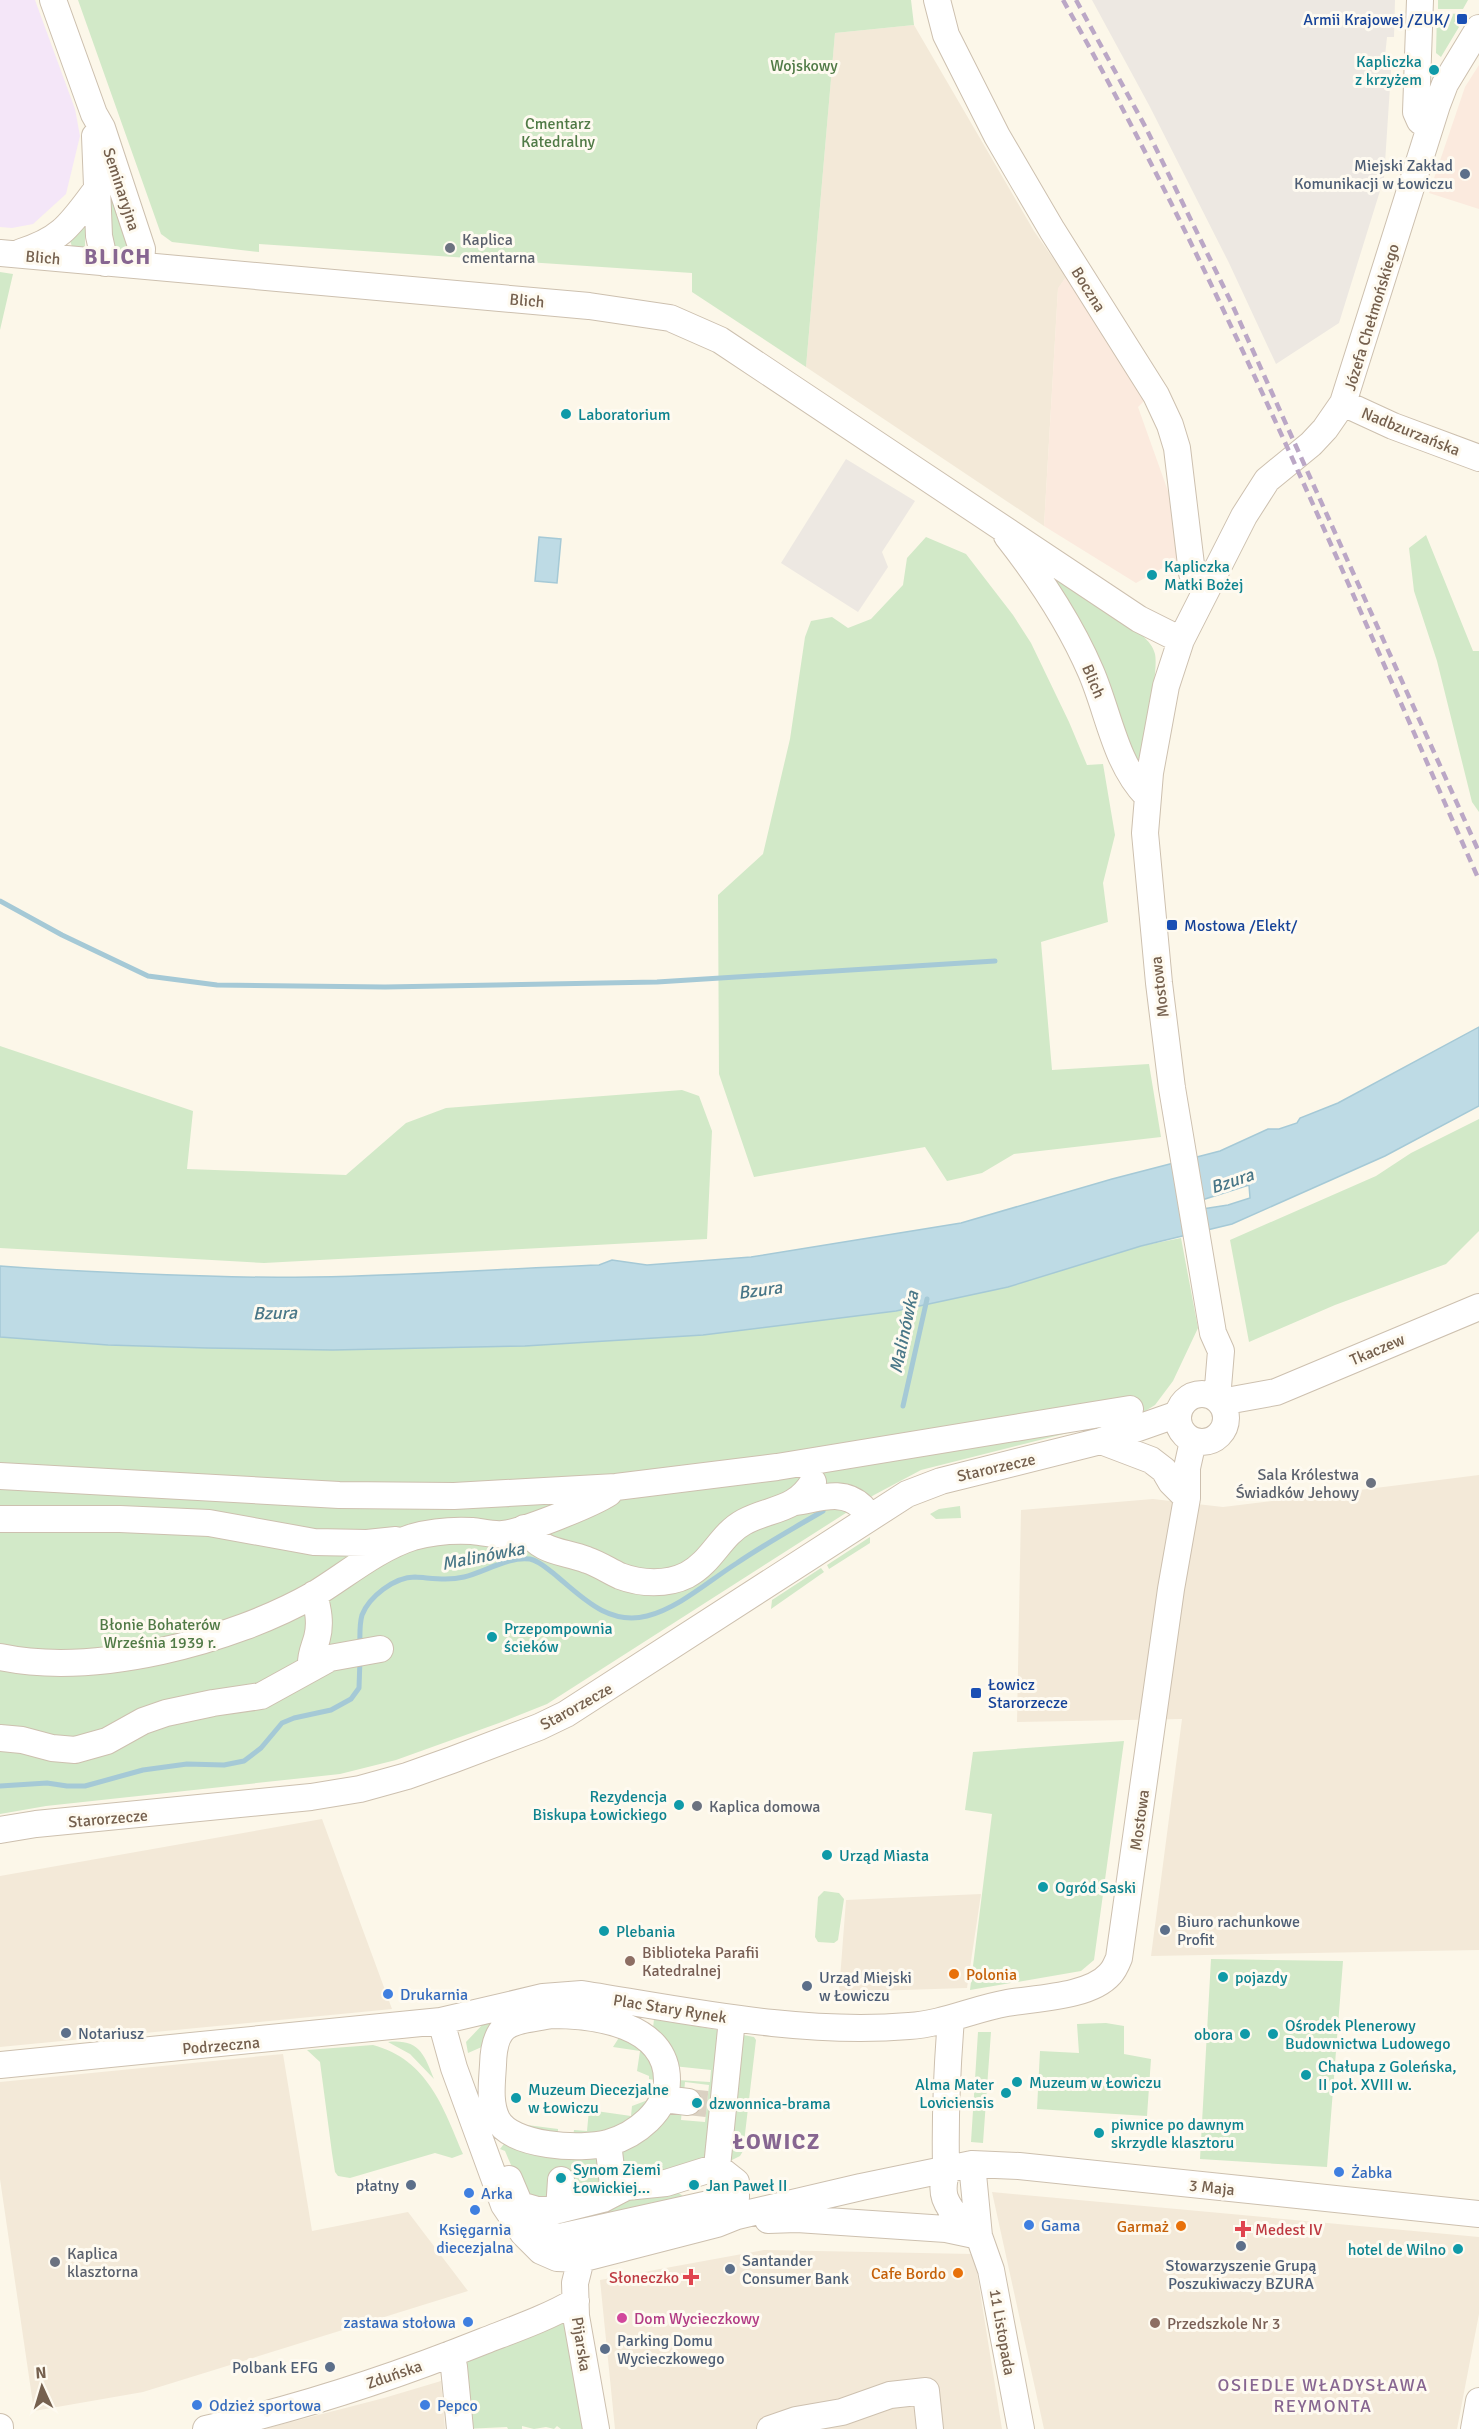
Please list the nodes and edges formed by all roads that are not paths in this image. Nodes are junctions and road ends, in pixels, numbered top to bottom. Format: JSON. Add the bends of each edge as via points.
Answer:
{"nodes":[{"id":1,"x":53,"y":0,"type":"edge"},
{"id":2,"x":937,"y":0,"type":"edge"},
{"id":3,"x":1420,"y":0,"type":"edge"},
{"id":4,"x":1479,"y":28,"type":"edge"},
{"id":5,"x":94,"y":114,"type":"junction"},
{"id":6,"x":1429,"y":127,"type":"junction"},
{"id":7,"x":97,"y":189,"type":"junction"},
{"id":8,"x":7,"y":254,"type":"edge"},
{"id":9,"x":105,"y":262,"type":"junction"},
{"id":10,"x":141,"y":266,"type":"junction"},
{"id":11,"x":1344,"y":403,"type":"junction"},
{"id":12,"x":1479,"y":458,"type":"edge"},
{"id":13,"x":1037,"y":561,"type":"junction"},
{"id":14,"x":1209,"y":583,"type":"junction"},
{"id":15,"x":1181,"y":640,"type":"junction"},
{"id":16,"x":1147,"y":796,"type":"junction"},
{"id":17,"x":1479,"y":1307,"type":"edge"},
{"id":18,"x":1216,"y":1404,"type":"junction"},
{"id":19,"x":1130,"y":1409,"type":"dead end"},
{"id":20,"x":1191,"y":1432,"type":"junction"},
{"id":21,"x":1101,"y":1441,"type":"junction"},
{"id":22,"x":0,"y":1476,"type":"edge"},
{"id":23,"x":813,"y":1482,"type":"dead end"},
{"id":24,"x":616,"y":1487,"type":"junction"},
{"id":25,"x":1187,"y":1498,"type":"junction"},
{"id":26,"x":795,"y":1502,"type":"junction"},
{"id":27,"x":862,"y":1507,"type":"dead end"},
{"id":28,"x":0,"y":1519,"type":"edge"},
{"id":29,"x":524,"y":1528,"type":"junction"},
{"id":30,"x":411,"y":1538,"type":"junction"},
{"id":31,"x":314,"y":1594,"type":"junction"},
{"id":32,"x":367,"y":1651,"type":"dead end"},
{"id":33,"x":0,"y":1657,"type":"edge"},
{"id":34,"x":311,"y":1667,"type":"junction"},
{"id":35,"x":0,"y":1738,"type":"edge"},
{"id":36,"x":0,"y":1830,"type":"edge"},
{"id":37,"x":654,"y":2005,"type":"junction"},
{"id":38,"x":951,"y":2019,"type":"junction"},
{"id":39,"x":441,"y":2021,"type":"junction"},
{"id":40,"x":731,"y":2029,"type":"dead end"},
{"id":41,"x":646,"y":2037,"type":"junction"},
{"id":42,"x":0,"y":2065,"type":"edge"},
{"id":43,"x":465,"y":2066,"type":"dead end"},
{"id":44,"x":493,"y":2067,"type":"junction"},
{"id":45,"x":696,"y":2103,"type":"junction"},
{"id":46,"x":503,"y":2140,"type":"junction"},
{"id":47,"x":608,"y":2143,"type":"junction"},
{"id":48,"x":972,"y":2164,"type":"junction"},
{"id":49,"x":717,"y":2167,"type":"junction"},
{"id":50,"x":946,"y":2169,"type":"junction"},
{"id":51,"x":561,"y":2180,"type":"dead end"},
{"id":52,"x":666,"y":2183,"type":"junction"},
{"id":53,"x":606,"y":2197,"type":"junction"},
{"id":54,"x":520,"y":2205,"type":"junction"},
{"id":55,"x":698,"y":2206,"type":"junction"},
{"id":56,"x":559,"y":2210,"type":"junction"},
{"id":57,"x":1479,"y":2214,"type":"edge"},
{"id":58,"x":717,"y":2224,"type":"junction"},
{"id":59,"x":602,"y":2227,"type":"junction"},
{"id":60,"x":979,"y":2236,"type":"junction"},
{"id":61,"x":582,"y":2259,"type":"junction"},
{"id":62,"x":576,"y":2301,"type":"junction"},
{"id":63,"x":451,"y":2354,"type":"junction"},
{"id":64,"x":1479,"y":2401,"type":"edge"},
{"id":65,"x":206,"y":2429,"type":"edge"},
{"id":66,"x":460,"y":2429,"type":"edge"},
{"id":67,"x":596,"y":2429,"type":"edge"},
{"id":68,"x":770,"y":2429,"type":"edge"},
{"id":69,"x":930,"y":2429,"type":"edge"},
{"id":70,"x":1021,"y":2429,"type":"edge"},
{"id":71,"x":1474,"y":2429,"type":"edge"}],
"edges":[{"from":1,"to":5,"type":"street","name":"Seminaryjna"},
{"from":2,"to":14,"type":"street","name":"Boczna","via":[[946,35],[997,136],[1156,395],[1170,425],[1177,448],[1192,573]]},
{"from":3,"to":6,"type":"street","via":[[1416,112]]},
{"from":4,"to":6,"type":"street","name":"Józefa Chełmońskiego","via":[[1445,84]]},
{"from":5,"to":7,"type":"street","name":"Seminaryjna"},
{"from":5,"to":10,"type":"street","name":"Seminaryjna","via":[[142,249]]},
{"from":6,"to":11,"type":"street","name":"Józefa Chełmońskiego"},
{"from":7,"to":8,"type":"street","name":"Seminaryjna","via":[[66,229],[44,245]]},
{"from":7,"to":9,"type":"street","name":"Seminaryjna","via":[[99,236]]},
{"from":8,"to":9,"type":"street","name":"Blich"},
{"from":9,"to":10,"type":"street","name":"Blich"},
{"from":10,"to":13,"type":"street","name":"Blich","via":[[589,306],[670,318],[720,340],[996,522]]},
{"from":11,"to":12,"type":"street","name":"Nadbzurzańska"},
{"from":11,"to":14,"type":"street","name":"Józefa Chełmońskiego","via":[[1311,444],[1267,480]]},
{"from":13,"to":15,"type":"street","name":"Blich"},
{"from":13,"to":16,"type":"street","name":"Blich","via":[[1081,650],[1131,779]]},
{"from":14,"to":15,"type":"street","name":"Józefa Chełmońskiego"},
{"from":15,"to":16,"type":"street","name":"Mostowa","via":[[1166,686]]},
{"from":16,"to":18,"type":"street","name":"Mostowa","via":[[1149,899],[1173,1088],[1213,1330],[1221,1351]]},
{"from":17,"to":18,"type":"street","name":"Tkaczew","via":[[1276,1392]]},
{"from":18,"to":20,"type":"street","via":[[1223,1432]]},
{"from":18,"to":20,"type":"street","via":[[1185,1401]]},
{"from":19,"to":24,"type":"street","via":[[777,1467]]},
{"from":20,"to":21,"type":"street","name":"Starorzecze"},
{"from":20,"to":25,"type":"street","name":"Mostowa"},
{"from":21,"to":25,"type":"street","via":[[1151,1460]]},
{"from":21,"to":36,"type":"street","name":"Starorzecze","via":[[941,1481],[908,1494],[594,1699],[539,1727],[407,1776],[311,1797]]},
{"from":22,"to":24,"type":"street","via":[[339,1495],[454,1496]]},
{"from":23,"to":26,"type":"street"},
{"from":24,"to":29,"type":"street","via":[[607,1495]]},
{"from":25,"to":38,"type":"street","name":"Mostowa","via":[[1119,1958],[1111,1974],[1093,1988],[992,2006]]},
{"from":26,"to":27,"type":"street","via":[[835,1496]]},
{"from":26,"to":29,"type":"street","via":[[742,1523],[696,1569],[664,1582],[629,1579],[577,1556],[555,1552],[540,1545]]},
{"from":28,"to":30,"type":"street","via":[[209,1522],[314,1542],[367,1543]]},
{"from":29,"to":30,"type":"street","via":[[503,1534],[469,1531]]},
{"from":30,"to":31,"type":"street"},
{"from":31,"to":33,"type":"street","via":[[242,1627],[127,1658],[74,1664]]},
{"from":31,"to":34,"type":"street","via":[[320,1616]]},
{"from":32,"to":34,"type":"street","via":[[330,1658]]},
{"from":34,"to":35,"type":"street","via":[[261,1696],[166,1713],[107,1741],[75,1750]]},
{"from":37,"to":38,"type":"street","name":"Plac Stary Rynek","via":[[752,2020],[827,2026],[908,2026]]},
{"from":37,"to":39,"type":"street","name":"Plac Stary Rynek","via":[[567,1994]]},
{"from":37,"to":41,"type":"street"},
{"from":38,"to":50,"type":"street"},
{"from":39,"to":42,"type":"street","name":"Podrzeczna"},
{"from":39,"to":46,"type":"street"},
{"from":40,"to":45,"type":"street"},
{"from":41,"to":44,"type":"street","via":[[599,2019],[548,2011],[508,2023],[501,2029]]},
{"from":41,"to":45,"type":"street","via":[[659,2055],[667,2079]]},
{"from":43,"to":44,"type":"street"},
{"from":44,"to":46,"type":"street","via":[[492,2100]]},
{"from":45,"to":47,"type":"street","via":[[658,2109],[639,2127]]},
{"from":45,"to":49,"type":"street"},
{"from":46,"to":47,"type":"street","via":[[559,2145]]},
{"from":46,"to":54,"type":"street"},
{"from":46,"to":61,"type":"street","via":[[504,2205],[541,2251],[557,2258]]},
{"from":47,"to":53,"type":"street"},
{"from":48,"to":50,"type":"street","name":"3 Maja"},
{"from":48,"to":57,"type":"street","name":"3 Maja"},
{"from":48,"to":60,"type":"street","name":"11 Listopada"},
{"from":49,"to":52,"type":"street"},
{"from":49,"to":55,"type":"street","via":[[736,2182],[736,2198]]},
{"from":50,"to":58,"type":"street"},
{"from":50,"to":60,"type":"street","name":"11 Listopada","via":[[942,2183],[946,2199],[961,2223]]},
{"from":51,"to":56,"type":"street"},
{"from":52,"to":53,"type":"street","via":[[626,2187]]},
{"from":52,"to":55,"type":"street","via":[[689,2193]]},
{"from":53,"to":56,"type":"street"},
{"from":53,"to":59,"type":"street"},
{"from":54,"to":56,"type":"street"},
{"from":54,"to":59,"type":"street","via":[[535,2228],[550,2236]]},
{"from":55,"to":59,"type":"street"},
{"from":58,"to":60,"type":"street","via":[[797,2219],[946,2229]]},
{"from":58,"to":61,"type":"street"},
{"from":60,"to":70,"type":"street","name":"11 Listopada","via":[[991,2270]]},
{"from":61,"to":62,"type":"street","name":"Pijarska","via":[[575,2283]]},
{"from":62,"to":63,"type":"street","name":"Zduńska"},
{"from":62,"to":67,"type":"street","name":"Pijarska"},
{"from":63,"to":65,"type":"street","name":"Zduńska","via":[[292,2407]]},
{"from":63,"to":66,"type":"street"},
{"from":64,"to":71,"type":"street"},
{"from":68,"to":69,"type":"street","via":[[842,2412],[890,2395],[926,2391]]}]}
